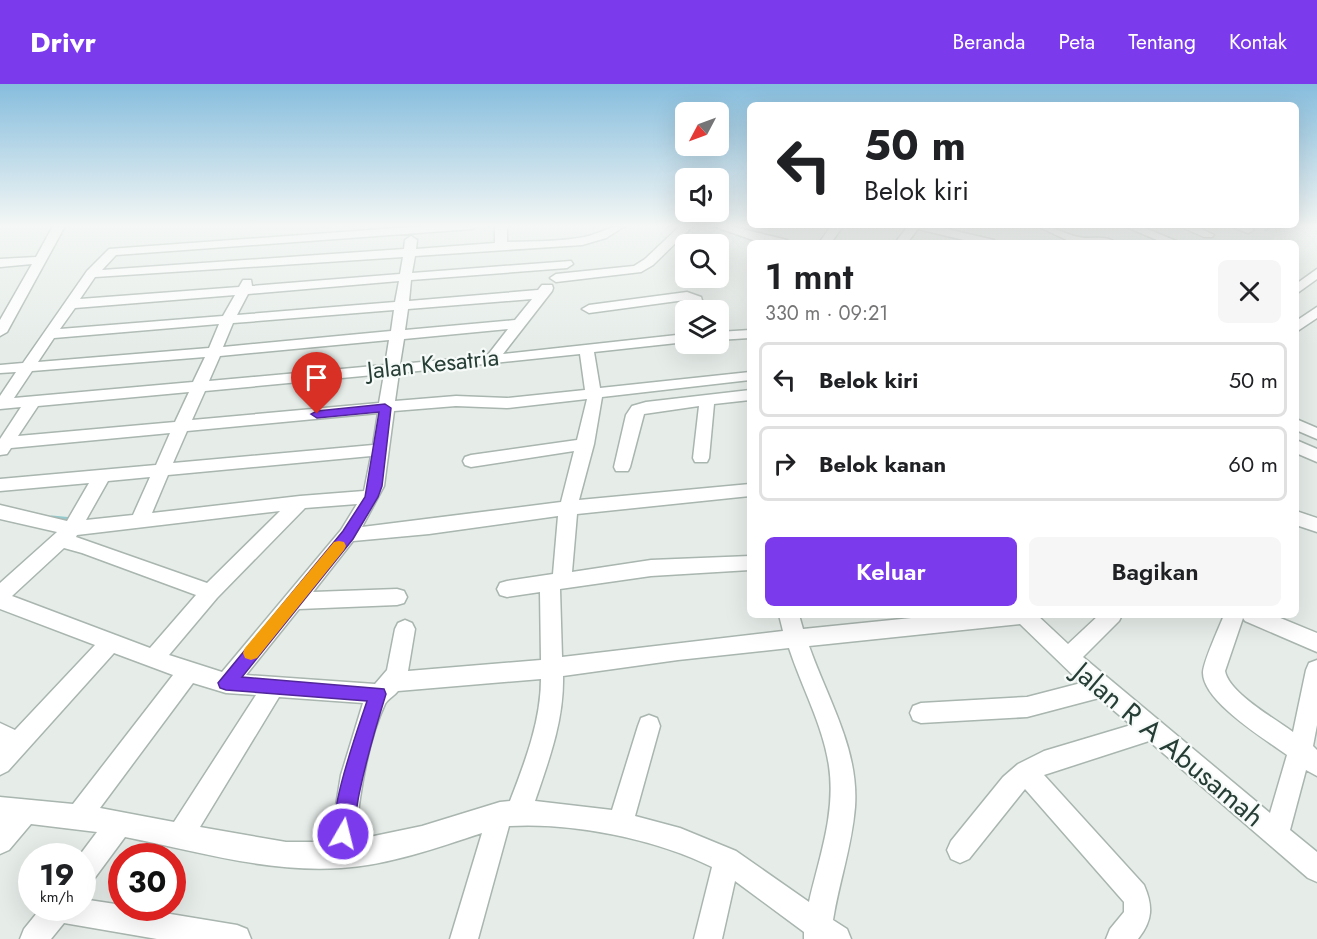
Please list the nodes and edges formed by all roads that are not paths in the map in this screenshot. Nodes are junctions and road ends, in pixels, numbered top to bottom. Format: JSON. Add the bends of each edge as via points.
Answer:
{"nodes":[{"id":1,"x":37,"y":266,"type":"edge"},
{"id":2,"x":98,"y":266,"type":"edge"},
{"id":3,"x":224,"y":266,"type":"edge"},
{"id":4,"x":254,"y":266,"type":"edge"},
{"id":5,"x":406,"y":266,"type":"edge"},
{"id":6,"x":545,"y":266,"type":"edge"},
{"id":7,"x":566,"y":266,"type":"edge"},
{"id":8,"x":642,"y":266,"type":"edge"},
{"id":9,"x":1317,"y":273,"type":"edge"},
{"id":10,"x":91,"y":274,"type":"junction"},
{"id":11,"x":405,"y":278,"type":"junction"},
{"id":12,"x":556,"y":278,"type":"junction"},
{"id":13,"x":1299,"y":288,"type":"edge"},
{"id":14,"x":244,"y":290,"type":"junction"},
{"id":15,"x":542,"y":294,"type":"junction"},
{"id":16,"x":18,"y":298,"type":"junction"},
{"id":17,"x":0,"y":299,"type":"edge"},
{"id":18,"x":696,"y":300,"type":"edge"},
{"id":19,"x":71,"y":304,"type":"junction"},
{"id":20,"x":399,"y":306,"type":"junction"},
{"id":21,"x":589,"y":309,"type":"dead end"},
{"id":22,"x":1317,"y":311,"type":"edge"},
{"id":23,"x":228,"y":320,"type":"junction"},
{"id":24,"x":1299,"y":322,"type":"edge"},
{"id":25,"x":1299,"y":323,"type":"edge"},
{"id":26,"x":517,"y":324,"type":"junction"},
{"id":27,"x":1317,"y":327,"type":"edge"},
{"id":28,"x":0,"y":332,"type":"edge"},
{"id":29,"x":51,"y":334,"type":"junction"},
{"id":30,"x":747,"y":334,"type":"edge"},
{"id":31,"x":395,"y":335,"type":"junction"},
{"id":32,"x":729,"y":335,"type":"edge"},
{"id":33,"x":675,"y":339,"type":"edge"},
{"id":34,"x":586,"y":349,"type":"junction"},
{"id":35,"x":214,"y":352,"type":"junction"},
{"id":36,"x":493,"y":357,"type":"junction"},
{"id":37,"x":27,"y":367,"type":"junction"},
{"id":38,"x":0,"y":369,"type":"edge"},
{"id":39,"x":391,"y":369,"type":"junction"},
{"id":40,"x":747,"y":376,"type":"edge"},
{"id":41,"x":198,"y":386,"type":"junction"},
{"id":42,"x":594,"y":393,"type":"junction"},
{"id":43,"x":747,"y":395,"type":"edge"},
{"id":44,"x":707,"y":399,"type":"junction"},
{"id":45,"x":33,"y":401,"type":"junction"},
{"id":46,"x":1,"y":404,"type":"edge"},
{"id":47,"x":385,"y":408,"type":"junction"},
{"id":48,"x":1299,"y":425,"type":"edge"},
{"id":49,"x":180,"y":428,"type":"junction"},
{"id":50,"x":1317,"y":434,"type":"edge"},
{"id":51,"x":586,"y":444,"type":"junction"},
{"id":52,"x":1299,"y":447,"type":"edge"},
{"id":53,"x":3,"y":448,"type":"edge"},
{"id":54,"x":380,"y":450,"type":"junction"},
{"id":55,"x":1317,"y":456,"type":"edge"},
{"id":56,"x":701,"y":458,"type":"dead end"},
{"id":57,"x":471,"y":461,"type":"dead end"},
{"id":58,"x":622,"y":467,"type":"dead end"},
{"id":59,"x":160,"y":471,"type":"junction"},
{"id":60,"x":102,"y":476,"type":"junction"},
{"id":61,"x":0,"y":485,"type":"edge"},
{"id":62,"x":747,"y":490,"type":"edge"},
{"id":63,"x":371,"y":497,"type":"junction"},
{"id":64,"x":300,"y":502,"type":"junction"},
{"id":65,"x":568,"y":508,"type":"junction"},
{"id":66,"x":0,"y":512,"type":"edge"},
{"id":67,"x":1299,"y":519,"type":"edge"},
{"id":68,"x":139,"y":522,"type":"junction"},
{"id":69,"x":1317,"y":525,"type":"edge"},
{"id":70,"x":67,"y":534,"type":"junction"},
{"id":71,"x":348,"y":535,"type":"junction"},
{"id":72,"x":747,"y":563,"type":"edge"},
{"id":73,"x":556,"y":582,"type":"junction"},
{"id":74,"x":507,"y":589,"type":"dead end"},
{"id":75,"x":210,"y":592,"type":"junction"},
{"id":76,"x":0,"y":594,"type":"edge"},
{"id":77,"x":397,"y":597,"type":"dead end"},
{"id":78,"x":0,"y":600,"type":"edge"},
{"id":79,"x":294,"y":601,"type":"junction"},
{"id":80,"x":790,"y":618,"type":"edge"},
{"id":81,"x":995,"y":618,"type":"edge"},
{"id":82,"x":1027,"y":618,"type":"edge"},
{"id":83,"x":1109,"y":618,"type":"edge"},
{"id":84,"x":1233,"y":618,"type":"edge"},
{"id":85,"x":1259,"y":618,"type":"edge"},
{"id":86,"x":405,"y":629,"type":"dead end"},
{"id":87,"x":794,"y":639,"type":"junction"},
{"id":88,"x":110,"y":643,"type":"junction"},
{"id":89,"x":1317,"y":643,"type":"edge"},
{"id":90,"x":1068,"y":658,"type":"junction"},
{"id":91,"x":153,"y":659,"type":"junction"},
{"id":92,"x":553,"y":668,"type":"junction"},
{"id":93,"x":1317,"y":670,"type":"edge"},
{"id":94,"x":184,"y":678,"type":"dead end"},
{"id":95,"x":226,"y":683,"type":"junction"},
{"id":96,"x":273,"y":687,"type":"junction"},
{"id":97,"x":1102,"y":687,"type":"junction"},
{"id":98,"x":385,"y":688,"type":"junction"},
{"id":99,"x":921,"y":713,"type":"dead end"},
{"id":100,"x":649,"y":726,"type":"dead end"},
{"id":101,"x":1152,"y":729,"type":"junction"},
{"id":102,"x":9,"y":739,"type":"edge"},
{"id":103,"x":1309,"y":758,"type":"edge"},
{"id":104,"x":0,"y":763,"type":"edge"},
{"id":105,"x":1026,"y":772,"type":"junction"},
{"id":106,"x":0,"y":809,"type":"edge"},
{"id":107,"x":26,"y":811,"type":"junction"},
{"id":108,"x":509,"y":813,"type":"junction"},
{"id":109,"x":78,"y":817,"type":"junction"},
{"id":110,"x":120,"y":823,"type":"junction"},
{"id":111,"x":620,"y":825,"type":"junction"},
{"id":112,"x":1276,"y":834,"type":"junction"},
{"id":113,"x":180,"y":836,"type":"junction"},
{"id":114,"x":0,"y":841,"type":"edge"},
{"id":115,"x":960,"y":850,"type":"dead end"},
{"id":116,"x":96,"y":855,"type":"edge"},
{"id":117,"x":341,"y":855,"type":"junction"},
{"id":118,"x":727,"y":860,"type":"junction"},
{"id":119,"x":1317,"y":869,"type":"edge"},
{"id":120,"x":160,"y":933,"type":"edge"},
{"id":121,"x":824,"y":935,"type":"edge"},
{"id":122,"x":34,"y":939,"type":"edge"},
{"id":123,"x":237,"y":939,"type":"edge"},
{"id":124,"x":464,"y":939,"type":"edge"},
{"id":125,"x":708,"y":939,"type":"edge"},
{"id":126,"x":1120,"y":939,"type":"edge"}],
"edges":[{"from":1,"to":16,"type":"street"},
{"from":2,"to":10,"type":"street"},
{"from":3,"to":10,"type":"street"},
{"from":4,"to":14,"type":"street"},
{"from":5,"to":11,"type":"street"},
{"from":6,"to":11,"type":"street"},
{"from":7,"to":12,"type":"street"},
{"from":8,"to":12,"type":"street"},
{"from":9,"to":13,"type":"street"},
{"from":10,"to":19,"type":"street"},
{"from":11,"to":14,"type":"street"},
{"from":11,"to":20,"type":"street"},
{"from":12,"to":15,"type":"street"},
{"from":14,"to":19,"type":"street"},
{"from":14,"to":23,"type":"street"},
{"from":15,"to":20,"type":"street"},
{"from":15,"to":26,"type":"street"},
{"from":16,"to":17,"type":"street"},
{"from":16,"to":28,"type":"street"},
{"from":18,"to":21,"type":"street","via":[[687,296]]},
{"from":19,"to":29,"type":"street"},
{"from":20,"to":23,"type":"street"},
{"from":20,"to":31,"type":"street"},
{"from":22,"to":24,"type":"street"},
{"from":23,"to":29,"type":"street"},
{"from":23,"to":35,"type":"street"},
{"from":25,"to":27,"type":"street"},
{"from":26,"to":31,"type":"street"},
{"from":26,"to":36,"type":"street"},
{"from":29,"to":37,"type":"street"},
{"from":30,"to":32,"type":"street"},
{"from":31,"to":35,"type":"street"},
{"from":31,"to":39,"type":"street"},
{"from":33,"to":34,"type":"street","name":"Jalan Kesatria"},
{"from":34,"to":36,"type":"street","name":"Jalan Kesatria"},
{"from":34,"to":42,"type":"street"},
{"from":35,"to":37,"type":"street"},
{"from":35,"to":41,"type":"street"},
{"from":36,"to":39,"type":"street","name":"Jalan Kesatria"},
{"from":37,"to":38,"type":"street"},
{"from":37,"to":46,"type":"street"},
{"from":39,"to":41,"type":"street","name":"Jalan Kesatria"},
{"from":39,"to":47,"type":"street"},
{"from":40,"to":42,"type":"street"},
{"from":41,"to":45,"type":"street","name":"Jalan Kesatria"},
{"from":41,"to":49,"type":"street"},
{"from":42,"to":47,"type":"street","via":[[507,403],[456,401]]},
{"from":42,"to":51,"type":"street","via":[[596,402]]},
{"from":43,"to":44,"type":"street"},
{"from":44,"to":56,"type":"street"},
{"from":44,"to":58,"type":"street","via":[[638,410]]},
{"from":45,"to":46,"type":"street","name":"Jalan Kesatria"},
{"from":45,"to":53,"type":"street"},
{"from":47,"to":49,"type":"street"},
{"from":47,"to":54,"type":"street"},
{"from":48,"to":50,"type":"street"},
{"from":49,"to":53,"type":"street"},
{"from":49,"to":59,"type":"street"},
{"from":51,"to":57,"type":"street"},
{"from":51,"to":65,"type":"street"},
{"from":52,"to":55,"type":"street"},
{"from":54,"to":59,"type":"street"},
{"from":54,"to":63,"type":"street"},
{"from":59,"to":60,"type":"street"},
{"from":59,"to":68,"type":"street"},
{"from":60,"to":61,"type":"street"},
{"from":60,"to":70,"type":"street"},
{"from":62,"to":65,"type":"street"},
{"from":63,"to":64,"type":"street"},
{"from":63,"to":71,"type":"street"},
{"from":64,"to":68,"type":"street"},
{"from":64,"to":75,"type":"street"},
{"from":65,"to":71,"type":"street"},
{"from":65,"to":73,"type":"street"},
{"from":66,"to":70,"type":"street"},
{"from":67,"to":69,"type":"street"},
{"from":68,"to":70,"type":"street"},
{"from":70,"to":75,"type":"street","via":[[87,547]]},
{"from":70,"to":76,"type":"street"},
{"from":71,"to":79,"type":"street"},
{"from":72,"to":73,"type":"street","via":[[651,568]]},
{"from":73,"to":74,"type":"street"},
{"from":73,"to":92,"type":"street"},
{"from":75,"to":91,"type":"street"},
{"from":77,"to":79,"type":"street"},
{"from":78,"to":88,"type":"street"},
{"from":79,"to":95,"type":"street"},
{"from":80,"to":87,"type":"street"},
{"from":81,"to":87,"type":"street"},
{"from":82,"to":90,"type":"street","name":"Jalan R A Abusamah"},
{"from":83,"to":90,"type":"street"},
{"from":84,"to":103,"type":"street","via":[[1214,671],[1216,682],[1227,696]]},
{"from":85,"to":89,"type":"street"},
{"from":86,"to":98,"type":"street"},
{"from":87,"to":92,"type":"street"},
{"from":87,"to":121,"type":"street","via":[[831,726],[842,768],[841,820]]},
{"from":88,"to":91,"type":"street"},
{"from":88,"to":102,"type":"street"},
{"from":90,"to":97,"type":"street","name":"Jalan R A Abusamah"},
{"from":91,"to":95,"type":"street"},
{"from":92,"to":98,"type":"street"},
{"from":92,"to":108,"type":"street","via":[[549,720],[541,751]]},
{"from":93,"to":103,"type":"street"},
{"from":94,"to":109,"type":"street"},
{"from":95,"to":96,"type":"street"},
{"from":96,"to":98,"type":"street"},
{"from":96,"to":113,"type":"street"},
{"from":97,"to":99,"type":"street","via":[[1027,707]]},
{"from":97,"to":101,"type":"street","name":"Jalan R A Abusamah"},
{"from":98,"to":117,"type":"street","via":[[358,755],[345,812]]},
{"from":100,"to":111,"type":"street"},
{"from":101,"to":105,"type":"street","via":[[1044,762]]},
{"from":101,"to":112,"type":"street","name":"Jalan R A Abusamah"},
{"from":102,"to":104,"type":"street"},
{"from":103,"to":112,"type":"street"},
{"from":105,"to":115,"type":"street"},
{"from":105,"to":126,"type":"street","via":[[1135,894],[1139,914]]},
{"from":106,"to":107,"type":"street"},
{"from":107,"to":109,"type":"street"},
{"from":107,"to":114,"type":"street"},
{"from":108,"to":111,"type":"street"},
{"from":108,"to":117,"type":"street","via":[[384,849]]},
{"from":108,"to":124,"type":"street"},
{"from":109,"to":110,"type":"street"},
{"from":110,"to":113,"type":"street"},
{"from":110,"to":116,"type":"street"},
{"from":111,"to":118,"type":"street","via":[[678,840]]},
{"from":112,"to":119,"type":"street","name":"Jalan R A Abusamah"},
{"from":113,"to":117,"type":"street","via":[[286,854]]},
{"from":118,"to":121,"type":"street"},
{"from":118,"to":125,"type":"street"},
{"from":120,"to":122,"type":"street","via":[[58,908]]},
{"from":120,"to":123,"type":"street"}]}
